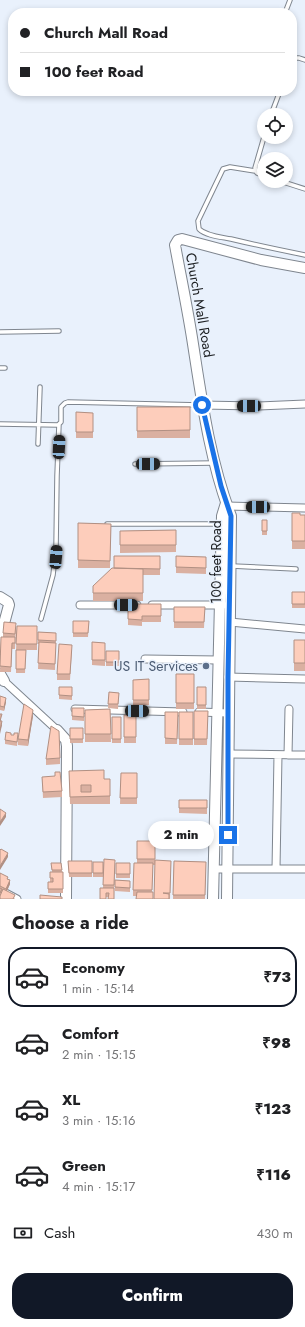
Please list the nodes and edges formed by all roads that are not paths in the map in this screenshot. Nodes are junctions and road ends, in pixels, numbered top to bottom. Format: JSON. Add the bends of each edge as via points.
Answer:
{"nodes":[{"id":1,"x":278,"y":96,"type":"edge"},
{"id":2,"x":274,"y":108,"type":"edge"},
{"id":3,"x":262,"y":144,"type":"edge"},
{"id":4,"x":255,"y":171,"type":"joint"},
{"id":5,"x":293,"y":185,"type":"edge"},
{"id":6,"x":305,"y":189,"type":"edge"},
{"id":7,"x":305,"y":255,"type":"edge"},
{"id":8,"x":305,"y":268,"type":"edge"},
{"id":9,"x":59,"y":331,"type":"dead end"},
{"id":10,"x":0,"y":332,"type":"edge"},
{"id":11,"x":0,"y":368,"type":"edge"},
{"id":12,"x":5,"y":368,"type":"dead end"},
{"id":13,"x":40,"y":387,"type":"dead end"},
{"id":14,"x":305,"y":404,"type":"edge"},
{"id":15,"x":202,"y":405,"type":"junction"},
{"id":16,"x":0,"y":424,"type":"edge"},
{"id":17,"x":60,"y":424,"type":"junction"},
{"id":18,"x":39,"y":425,"type":"junction"},
{"id":19,"x":38,"y":444,"type":"dead end"},
{"id":20,"x":215,"y":463,"type":"junction"},
{"id":21,"x":135,"y":464,"type":"dead end"},
{"id":22,"x":227,"y":505,"type":"junction"},
{"id":23,"x":305,"y":508,"type":"edge"},
{"id":24,"x":98,"y":524,"type":"edge"},
{"id":25,"x":222,"y":524,"type":"junction"},
{"id":26,"x":296,"y":569,"type":"dead end"},
{"id":27,"x":228,"y":571,"type":"junction"},
{"id":28,"x":0,"y":597,"type":"edge"},
{"id":29,"x":80,"y":605,"type":"dead end"},
{"id":30,"x":220,"y":605,"type":"junction"},
{"id":31,"x":230,"y":605,"type":"junction"},
{"id":32,"x":41,"y":619,"type":"dead end"},
{"id":33,"x":230,"y":622,"type":"junction"},
{"id":34,"x":305,"y":629,"type":"edge"},
{"id":35,"x":0,"y":649,"type":"edge"},
{"id":36,"x":145,"y":659,"type":"dead end"},
{"id":37,"x":218,"y":660,"type":"junction"},
{"id":38,"x":2,"y":677,"type":"edge"},
{"id":39,"x":228,"y":677,"type":"junction"},
{"id":40,"x":305,"y":679,"type":"edge"},
{"id":41,"x":74,"y":709,"type":"edge"},
{"id":42,"x":289,"y":709,"type":"dead end"},
{"id":43,"x":217,"y":713,"type":"junction"},
{"id":44,"x":229,"y":713,"type":"junction"},
{"id":45,"x":57,"y":730,"type":"joint"},
{"id":46,"x":229,"y":754,"type":"junction"},
{"id":47,"x":278,"y":755,"type":"junction"},
{"id":48,"x":288,"y":755,"type":"junction"},
{"id":49,"x":305,"y":755,"type":"edge"},
{"id":50,"x":215,"y":782,"type":"junction"},
{"id":51,"x":228,"y":782,"type":"junction"},
{"id":52,"x":214,"y":869,"type":"junction"},
{"id":53,"x":276,"y":869,"type":"junction"},
{"id":54,"x":228,"y":870,"type":"junction"},
{"id":55,"x":305,"y":870,"type":"edge"},
{"id":56,"x":0,"y":890,"type":"edge"},
{"id":57,"x":17,"y":899,"type":"edge"},
{"id":58,"x":66,"y":899,"type":"edge"},
{"id":59,"x":213,"y":899,"type":"edge"},
{"id":60,"x":227,"y":899,"type":"edge"}],
"edges":[{"from":1,"to":2,"type":"lane"},
{"from":3,"to":4,"type":"lane"},
{"from":4,"to":7,"type":"lane","via":[[223,169],[198,221],[199,229],[209,234]]},
{"from":5,"to":6,"type":"lane"},
{"from":8,"to":15,"type":"street","name":"Church Mall Road","via":[[260,260],[186,240],[176,241]]},
{"from":9,"to":10,"type":"lane"},
{"from":11,"to":12,"type":"lane"},
{"from":13,"to":18,"type":"lane"},
{"from":14,"to":15,"type":"street"},
{"from":15,"to":17,"type":"lane","via":[[68,402],[61,407]]},
{"from":15,"to":20,"type":"street","name":"Church Mall Road"},
{"from":16,"to":18,"type":"lane"},
{"from":17,"to":18,"type":"lane"},
{"from":17,"to":32,"type":"lane","via":[[56,549],[53,575]]},
{"from":18,"to":19,"type":"lane"},
{"from":20,"to":21,"type":"lane"},
{"from":20,"to":22,"type":"street","name":"Church Mall Road"},
{"from":22,"to":23,"type":"street"},
{"from":22,"to":25,"type":"street","name":"100 feet Road","via":[[222,516]]},
{"from":22,"to":27,"type":"street","name":"100 feet Road","via":[[231,516]]},
{"from":24,"to":25,"type":"lane"},
{"from":25,"to":27,"type":"street","name":"100 feet Road"},
{"from":26,"to":27,"type":"lane"},
{"from":27,"to":30,"type":"street","name":"100 feet Road"},
{"from":27,"to":31,"type":"street","name":"100 feet Road"},
{"from":28,"to":35,"type":"street","via":[[8,602],[9,606]]},
{"from":29,"to":30,"type":"street"},
{"from":30,"to":31,"type":"street"},
{"from":30,"to":37,"type":"street","name":"100 feet Road"},
{"from":31,"to":33,"type":"street","name":"100 feet Road"},
{"from":33,"to":34,"type":"street"},
{"from":33,"to":39,"type":"street","name":"100 feet Road"},
{"from":36,"to":37,"type":"street"},
{"from":37,"to":43,"type":"street","name":"100 feet Road"},
{"from":38,"to":45,"type":"street"},
{"from":39,"to":40,"type":"street"},
{"from":39,"to":44,"type":"street","name":"100 feet Road"},
{"from":41,"to":43,"type":"street"},
{"from":42,"to":48,"type":"street"},
{"from":43,"to":44,"type":"street"},
{"from":43,"to":50,"type":"street","name":"100 feet Road"},
{"from":44,"to":46,"type":"street","name":"100 feet Road"},
{"from":45,"to":58,"type":"street","via":[[66,740],[67,746]]},
{"from":46,"to":47,"type":"street"},
{"from":46,"to":51,"type":"street","name":"100 feet Road"},
{"from":47,"to":48,"type":"street"},
{"from":47,"to":53,"type":"street"},
{"from":48,"to":49,"type":"street"},
{"from":50,"to":51,"type":"street"},
{"from":50,"to":52,"type":"street","name":"100 feet Road"},
{"from":51,"to":54,"type":"street","name":"100 feet Road"},
{"from":52,"to":54,"type":"street"},
{"from":52,"to":59,"type":"street","name":"100 feet Road"},
{"from":53,"to":54,"type":"street"},
{"from":53,"to":55,"type":"street"},
{"from":54,"to":60,"type":"street","name":"100 feet Road"},
{"from":56,"to":57,"type":"street"}]}
